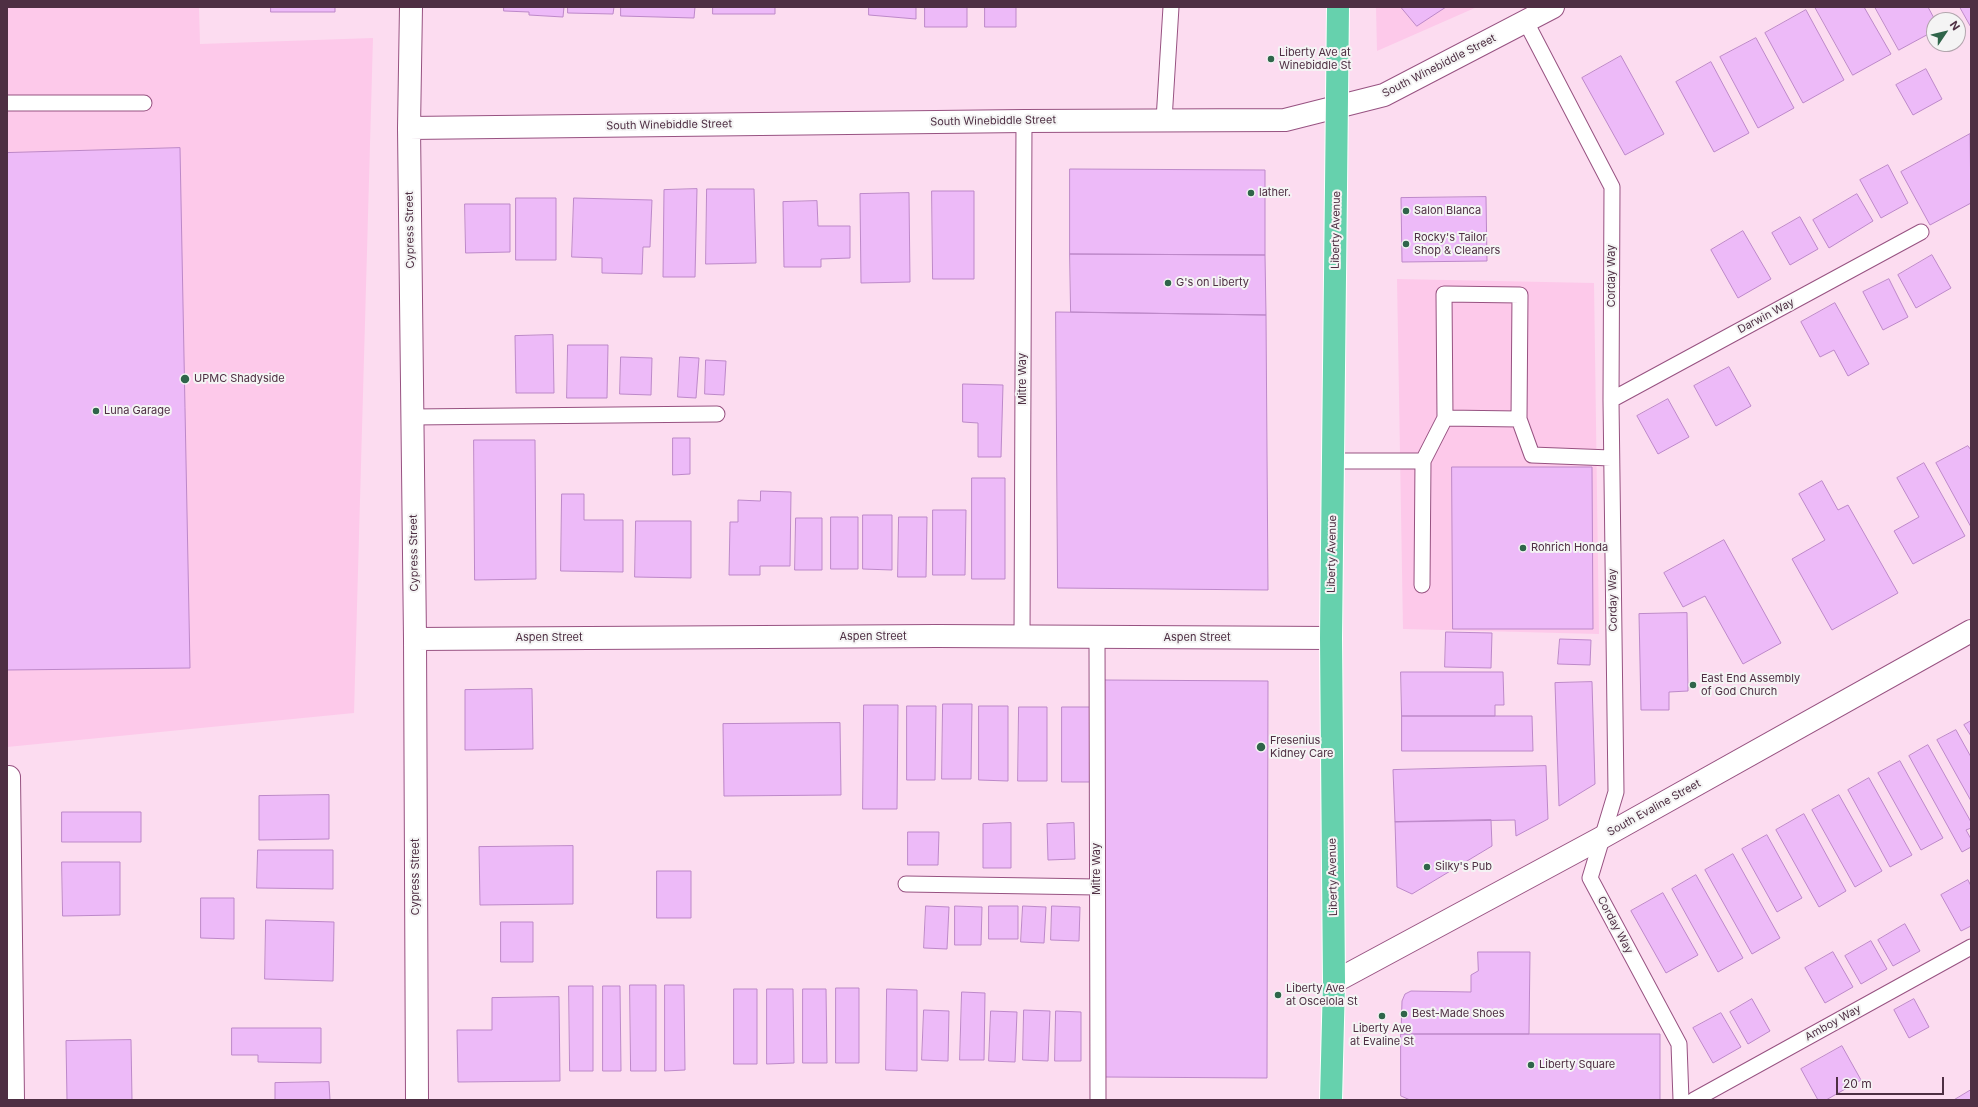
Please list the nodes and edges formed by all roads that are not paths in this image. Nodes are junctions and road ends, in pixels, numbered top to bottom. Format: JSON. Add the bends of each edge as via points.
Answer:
{"nodes":[{"id":1,"x":411,"y":7,"type":"edge"},
{"id":2,"x":1170,"y":7,"type":"edge"},
{"id":3,"x":1338,"y":7,"type":"edge"},
{"id":4,"x":1553,"y":7,"type":"edge"},
{"id":5,"x":1526,"y":22,"type":"junction"},
{"id":6,"x":144,"y":102,"type":"dead end"},
{"id":7,"x":7,"y":103,"type":"edge"},
{"id":8,"x":1338,"y":107,"type":"junction"},
{"id":9,"x":1024,"y":120,"type":"junction"},
{"id":10,"x":1164,"y":120,"type":"junction"},
{"id":11,"x":409,"y":128,"type":"junction"},
{"id":12,"x":1921,"y":232,"type":"dead end"},
{"id":13,"x":1611,"y":400,"type":"junction"},
{"id":14,"x":717,"y":414,"type":"dead end"},
{"id":15,"x":412,"y":417,"type":"junction"},
{"id":16,"x":1445,"y":418,"type":"junction"},
{"id":17,"x":1519,"y":419,"type":"junction"},
{"id":18,"x":1611,"y":458,"type":"junction"},
{"id":19,"x":1333,"y":461,"type":"junction"},
{"id":20,"x":1423,"y":461,"type":"junction"},
{"id":21,"x":1422,"y":585,"type":"dead end"},
{"id":22,"x":1971,"y":631,"type":"edge"},
{"id":23,"x":1022,"y":637,"type":"junction"},
{"id":24,"x":1097,"y":637,"type":"junction"},
{"id":25,"x":1331,"y":638,"type":"junction"},
{"id":26,"x":415,"y":639,"type":"junction"},
{"id":27,"x":9,"y":777,"type":"dead end"},
{"id":28,"x":1601,"y":838,"type":"junction"},
{"id":29,"x":906,"y":884,"type":"dead end"},
{"id":30,"x":1097,"y":887,"type":"junction"},
{"id":31,"x":1971,"y":947,"type":"edge"},
{"id":32,"x":1334,"y":982,"type":"junction"},
{"id":33,"x":12,"y":1100,"type":"edge"},
{"id":34,"x":417,"y":1100,"type":"edge"},
{"id":35,"x":1098,"y":1100,"type":"edge"},
{"id":36,"x":1332,"y":1100,"type":"edge"},
{"id":37,"x":1681,"y":1100,"type":"edge"},
{"id":38,"x":1694,"y":1100,"type":"edge"}],
"edges":[{"from":1,"to":11,"type":"street","name":"Cypress Street"},
{"from":2,"to":10,"type":"lane"},
{"from":3,"to":8,"type":"main road","name":"Liberty Avenue"},
{"from":4,"to":5,"type":"street","name":"South Winebiddle Street"},
{"from":5,"to":8,"type":"street","name":"South Winebiddle Street","via":[[1384,96]]},
{"from":5,"to":13,"type":"lane","name":"Corday Way","via":[[1612,187]]},
{"from":6,"to":7,"type":"lane"},
{"from":8,"to":10,"type":"street","name":"South Winebiddle Street","via":[[1285,120]]},
{"from":8,"to":19,"type":"main road","name":"Liberty Avenue"},
{"from":9,"to":10,"type":"street","name":"South Winebiddle Street"},
{"from":9,"to":11,"type":"street","name":"South Winebiddle Street"},
{"from":9,"to":23,"type":"lane","name":"Mitre Way"},
{"from":11,"to":15,"type":"street","name":"Cypress Street"},
{"from":12,"to":13,"type":"lane","name":"Darwin Way"},
{"from":13,"to":18,"type":"lane","name":"Corday Way"},
{"from":14,"to":15,"type":"lane"},
{"from":15,"to":26,"type":"street","name":"Cypress Street"},
{"from":16,"to":17,"type":"lane"},
{"from":16,"to":17,"type":"lane","via":[[1444,294],[1520,295]]},
{"from":16,"to":20,"type":"lane"},
{"from":17,"to":18,"type":"lane","via":[[1532,455]]},
{"from":18,"to":28,"type":"lane","name":"Corday Way","via":[[1616,792]]},
{"from":19,"to":20,"type":"lane"},
{"from":19,"to":25,"type":"main road","name":"Liberty Avenue"},
{"from":20,"to":21,"type":"lane"},
{"from":22,"to":28,"type":"street","name":"South Evaline Street"},
{"from":23,"to":24,"type":"street","name":"Aspen Street"},
{"from":23,"to":26,"type":"street","name":"Aspen Street"},
{"from":24,"to":25,"type":"street","name":"Aspen Street"},
{"from":24,"to":30,"type":"lane","name":"Mitre Way"},
{"from":25,"to":32,"type":"main road","name":"Liberty Avenue"},
{"from":26,"to":34,"type":"street","name":"Cypress Street"},
{"from":27,"to":33,"type":"street"},
{"from":28,"to":32,"type":"street","name":"South Evaline Street"},
{"from":28,"to":37,"type":"lane","name":"Corday Way","via":[[1590,878],[1679,1044]]},
{"from":29,"to":30,"type":"lane"},
{"from":30,"to":35,"type":"lane","name":"Mitre Way"},
{"from":31,"to":38,"type":"lane","name":"Amboy Way"},
{"from":32,"to":36,"type":"main road","name":"Liberty Avenue"}]}
